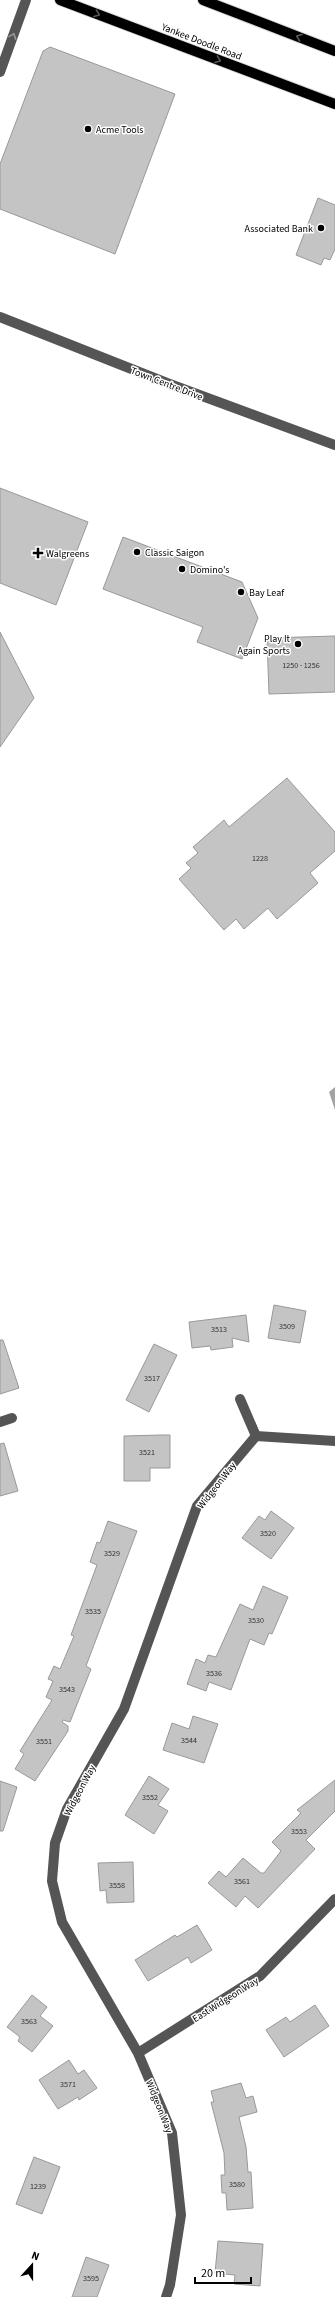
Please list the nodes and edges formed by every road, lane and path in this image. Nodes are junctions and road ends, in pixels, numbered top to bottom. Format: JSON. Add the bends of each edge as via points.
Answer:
{"nodes":[{"id":1,"x":26,"y":0,"type":"edge"},
{"id":2,"x":60,"y":0,"type":"edge"},
{"id":3,"x":203,"y":0,"type":"edge"},
{"id":4,"x":335,"y":51,"type":"edge"},
{"id":5,"x":0,"y":72,"type":"edge"},
{"id":6,"x":335,"y":104,"type":"edge"},
{"id":7,"x":0,"y":317,"type":"edge"},
{"id":8,"x":335,"y":445,"type":"edge"},
{"id":9,"x":240,"y":1399,"type":"dead end"},
{"id":10,"x":12,"y":1418,"type":"dead end"},
{"id":11,"x":0,"y":1422,"type":"edge"},
{"id":12,"x":256,"y":1436,"type":"junction"},
{"id":13,"x":335,"y":1441,"type":"edge"},
{"id":14,"x":335,"y":1899,"type":"edge"},
{"id":15,"x":138,"y":2052,"type":"junction"},
{"id":16,"x":166,"y":2297,"type":"edge"}],
"edges":[{"from":5,"to":1,"type":"street","one_way":true},
{"from":2,"to":6,"type":"main road","name":"Yankee Doodle Road","one_way":true},
{"from":4,"to":3,"type":"main road","one_way":true},
{"from":7,"to":8,"type":"street","name":"Town Centre Drive","via":[[167,383]]},
{"from":9,"to":12,"type":"street"},
{"from":10,"to":11,"type":"street"},
{"from":12,"to":13,"type":"street"},
{"from":12,"to":15,"type":"street","name":"Widgeon Way","via":[[197,1506],[124,1709],[66,1808],[55,1843],[52,1881],[62,1922]]},
{"from":14,"to":15,"type":"street","name":"East Widgeon Way","via":[[260,1976]]},
{"from":15,"to":16,"type":"street","name":"Widgeon Way","via":[[172,2132],[181,2215]]}]}
